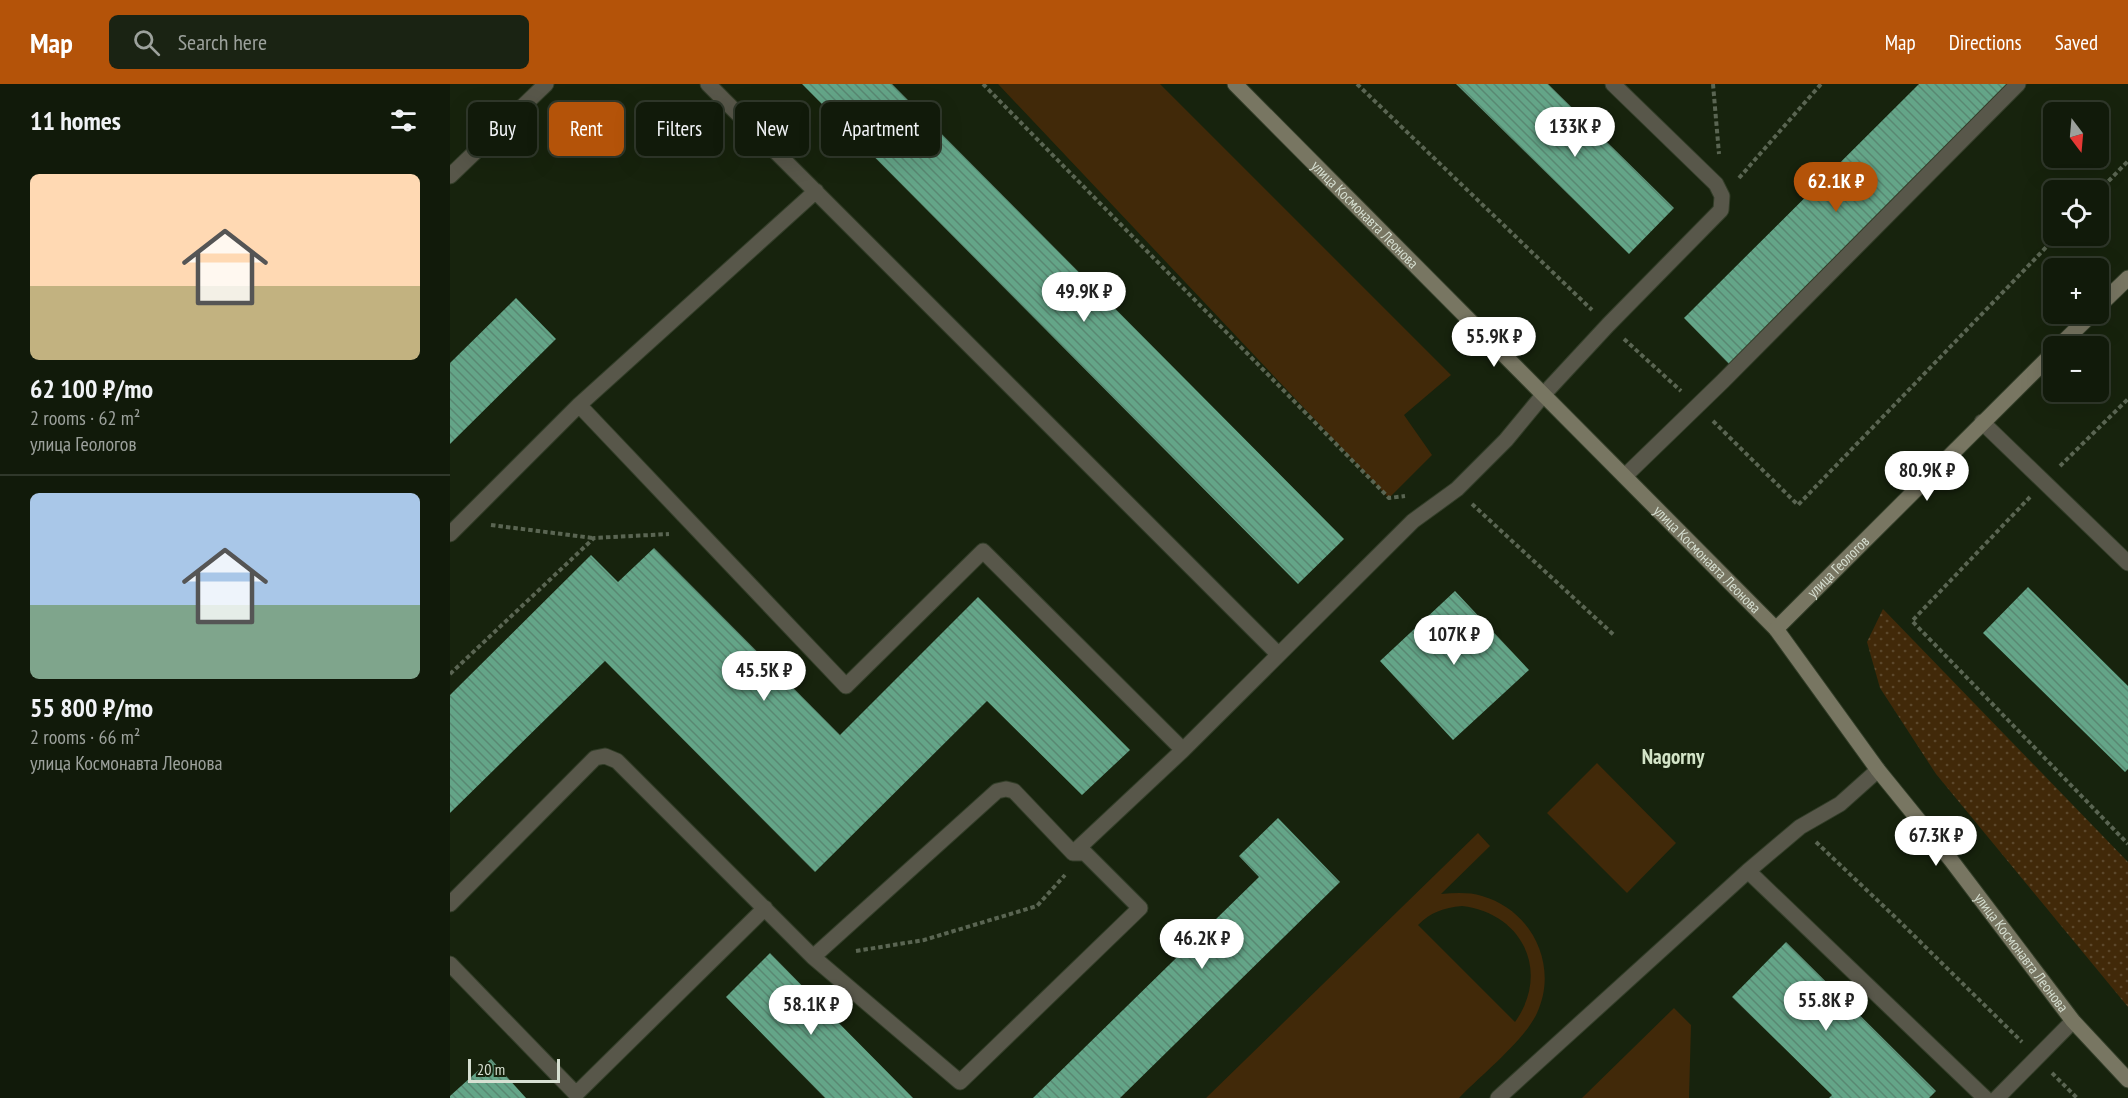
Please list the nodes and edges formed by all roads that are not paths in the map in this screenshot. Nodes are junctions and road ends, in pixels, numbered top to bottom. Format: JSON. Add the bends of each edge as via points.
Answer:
{"nodes":[{"id":1,"x":546,"y":84,"type":"edge"},
{"id":2,"x":708,"y":84,"type":"edge"},
{"id":3,"x":1235,"y":84,"type":"edge"},
{"id":4,"x":1614,"y":84,"type":"edge"},
{"id":5,"x":2018,"y":84,"type":"edge"},
{"id":6,"x":450,"y":176,"type":"edge"},
{"id":7,"x":816,"y":191,"type":"junction"},
{"id":8,"x":2128,"y":278,"type":"edge"},
{"id":9,"x":2109,"y":296,"type":"edge"},
{"id":10,"x":2082,"y":324,"type":"edge"},
{"id":11,"x":2069,"y":336,"type":"edge"},
{"id":12,"x":2043,"y":363,"type":"edge"},
{"id":13,"x":1544,"y":394,"type":"junction"},
{"id":14,"x":579,"y":405,"type":"junction"},
{"id":15,"x":1982,"y":423,"type":"junction"},
{"id":16,"x":1625,"y":476,"type":"junction"},
{"id":17,"x":450,"y":534,"type":"edge"},
{"id":18,"x":2128,"y":563,"type":"edge"},
{"id":19,"x":1776,"y":629,"type":"junction"},
{"id":20,"x":1278,"y":654,"type":"junction"},
{"id":21,"x":1183,"y":750,"type":"junction"},
{"id":22,"x":1878,"y":770,"type":"junction"},
{"id":23,"x":1079,"y":853,"type":"junction"},
{"id":24,"x":1748,"y":872,"type":"junction"},
{"id":25,"x":450,"y":904,"type":"edge"},
{"id":26,"x":765,"y":908,"type":"junction"},
{"id":27,"x":813,"y":957,"type":"junction"},
{"id":28,"x":450,"y":964,"type":"edge"},
{"id":29,"x":2073,"y":1021,"type":"junction"},
{"id":30,"x":2128,"y":1080,"type":"edge"},
{"id":31,"x":1498,"y":1098,"type":"edge"},
{"id":32,"x":1985,"y":1098,"type":"edge"},
{"id":33,"x":1997,"y":1098,"type":"edge"}],
"edges":[{"from":1,"to":6,"type":"lane"},
{"from":2,"to":7,"type":"lane"},
{"from":3,"to":13,"type":"main road","name":"улица Космонавта Леонова"},
{"from":4,"to":13,"type":"lane","via":[[1716,184],[1722,196],[1721,210]]},
{"from":5,"to":16,"type":"lane"},
{"from":7,"to":14,"type":"lane"},
{"from":7,"to":20,"type":"lane"},
{"from":8,"to":9,"type":"main road"},
{"from":10,"to":11,"type":"main road"},
{"from":12,"to":15,"type":"main road","name":"улица Геологов"},
{"from":13,"to":16,"type":"main road","name":"улица Космонавта Леонова"},
{"from":13,"to":20,"type":"lane","via":[[1506,440],[1457,489],[1413,521]]},
{"from":14,"to":17,"type":"lane"},
{"from":14,"to":21,"type":"lane","via":[[846,686],[983,551]]},
{"from":15,"to":18,"type":"lane"},
{"from":15,"to":19,"type":"main road","name":"улица Геологов"},
{"from":16,"to":19,"type":"main road","name":"улица Космонавта Леонова"},
{"from":19,"to":22,"type":"main road","name":"улица Космонавта Леонова"},
{"from":20,"to":21,"type":"lane"},
{"from":21,"to":23,"type":"lane"},
{"from":22,"to":24,"type":"lane","via":[[1840,804],[1800,827]]},
{"from":22,"to":29,"type":"main road","name":"улица Космонавта Леонова"},
{"from":23,"to":27,"type":"lane","via":[[1014,791],[997,791]]},
{"from":23,"to":27,"type":"lane","via":[[1140,908],[960,1082]]},
{"from":24,"to":31,"type":"lane"},
{"from":24,"to":32,"type":"lane"},
{"from":25,"to":26,"type":"lane","via":[[595,758],[605,756],[617,761]]},
{"from":26,"to":27,"type":"lane"},
{"from":26,"to":28,"type":"lane","via":[[576,1094]]},
{"from":29,"to":30,"type":"main road","name":"улица Космонавта Леонова"},
{"from":29,"to":33,"type":"lane"}]}
